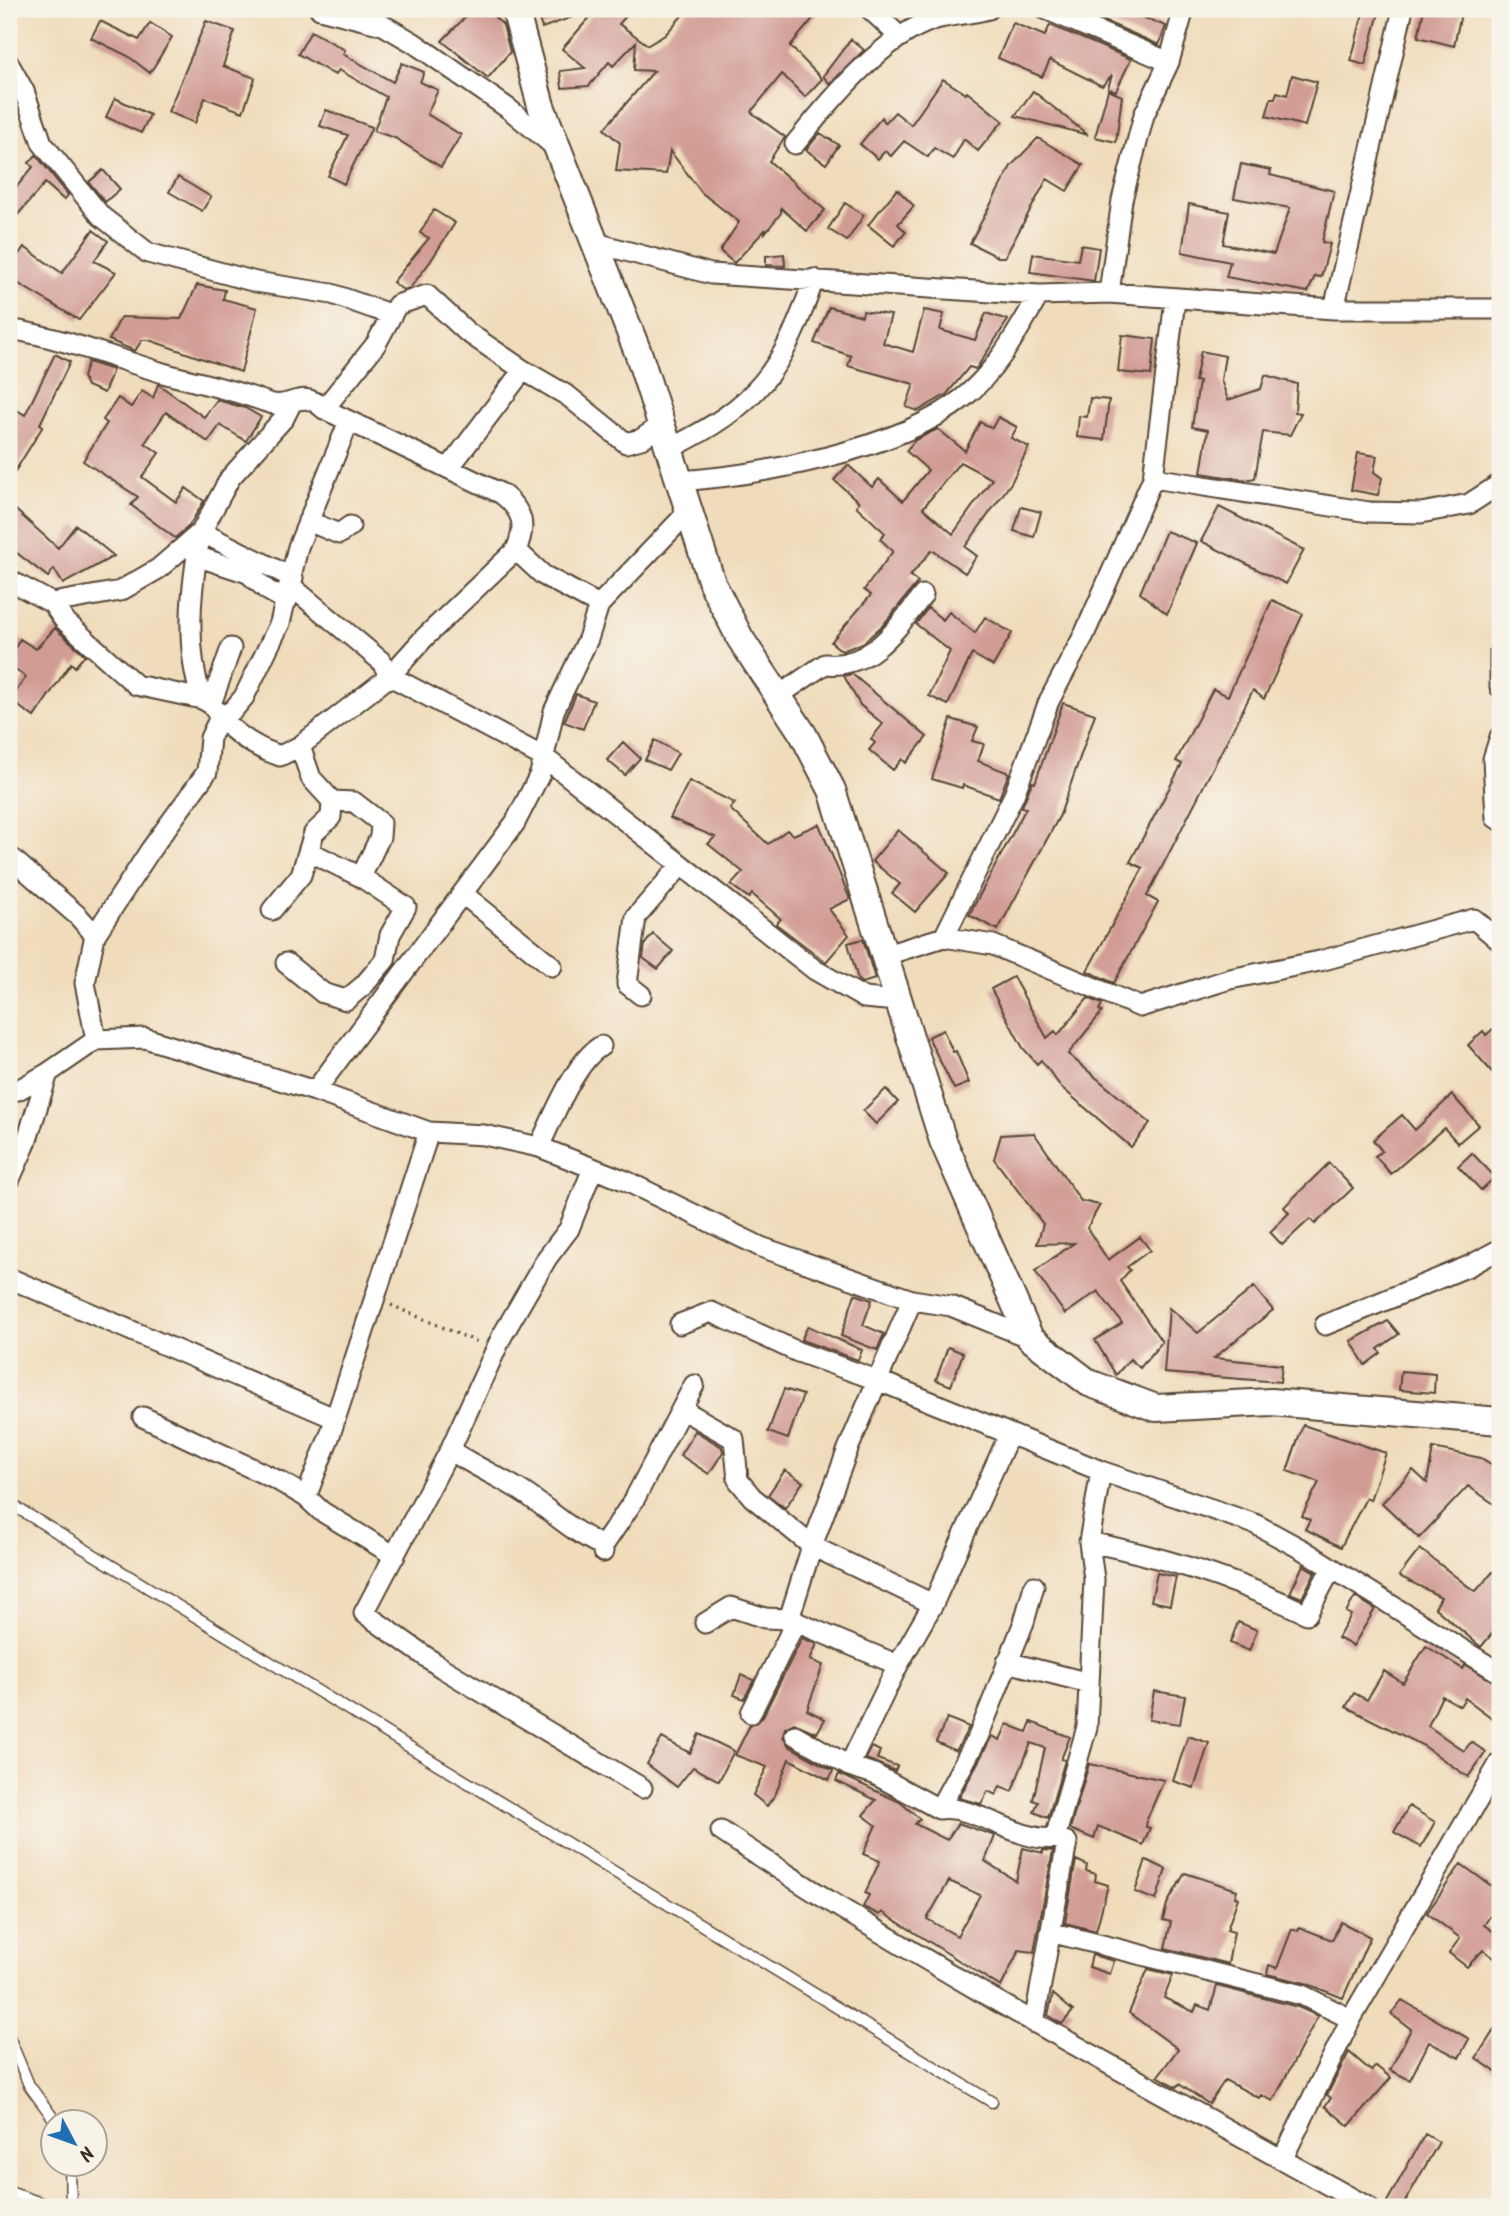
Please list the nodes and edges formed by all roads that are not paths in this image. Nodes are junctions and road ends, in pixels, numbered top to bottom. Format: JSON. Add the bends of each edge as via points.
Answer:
{"nodes":[{"id":1,"x":320,"y":9,"type":"edge"},
{"id":2,"x":515,"y":9,"type":"edge"},
{"id":3,"x":870,"y":9,"type":"edge"},
{"id":4,"x":989,"y":9,"type":"edge"},
{"id":5,"x":1045,"y":9,"type":"edge"},
{"id":6,"x":1184,"y":9,"type":"edge"},
{"id":7,"x":1404,"y":9,"type":"edge"},
{"id":8,"x":900,"y":37,"type":"junction"},
{"id":9,"x":1169,"y":62,"type":"junction"},
{"id":10,"x":9,"y":64,"type":"edge"},
{"id":11,"x":795,"y":144,"type":"dead end"},
{"id":12,"x":555,"y":147,"type":"junction"},
{"id":13,"x":596,"y":243,"type":"junction"},
{"id":14,"x":814,"y":279,"type":"junction"},
{"id":15,"x":1109,"y":293,"type":"junction"},
{"id":16,"x":1039,"y":295,"type":"junction"},
{"id":17,"x":1175,"y":300,"type":"junction"},
{"id":18,"x":1334,"y":309,"type":"junction"},
{"id":19,"x":1500,"y":309,"type":"edge"},
{"id":20,"x":392,"y":315,"type":"junction"},
{"id":21,"x":9,"y":329,"type":"edge"},
{"id":22,"x":523,"y":370,"type":"junction"},
{"id":23,"x":292,"y":402,"type":"junction"},
{"id":24,"x":324,"y":409,"type":"junction"},
{"id":25,"x":349,"y":421,"type":"junction"},
{"id":26,"x":666,"y":437,"type":"junction"},
{"id":27,"x":449,"y":468,"type":"junction"},
{"id":28,"x":1153,"y":478,"type":"junction"},
{"id":29,"x":677,"y":481,"type":"junction"},
{"id":30,"x":1500,"y":484,"type":"edge"},
{"id":31,"x":688,"y":512,"type":"junction"},
{"id":32,"x":308,"y":522,"type":"junction"},
{"id":33,"x":350,"y":526,"type":"dead end"},
{"id":34,"x":201,"y":531,"type":"junction"},
{"id":35,"x":516,"y":550,"type":"junction"},
{"id":36,"x":197,"y":556,"type":"junction"},
{"id":37,"x":9,"y":580,"type":"edge"},
{"id":38,"x":290,"y":588,"type":"junction"},
{"id":39,"x":923,"y":595,"type":"dead end"},
{"id":40,"x":52,"y":603,"type":"junction"},
{"id":41,"x":599,"y":605,"type":"junction"},
{"id":42,"x":231,"y":649,"type":"dead end"},
{"id":43,"x":1500,"y":652,"type":"edge"},
{"id":44,"x":390,"y":676,"type":"junction"},
{"id":45,"x":1500,"y":687,"type":"edge"},
{"id":46,"x":778,"y":696,"type":"junction"},
{"id":47,"x":211,"y":707,"type":"junction"},
{"id":48,"x":1500,"y":737,"type":"edge"},
{"id":49,"x":300,"y":746,"type":"junction"},
{"id":50,"x":545,"y":758,"type":"junction"},
{"id":51,"x":332,"y":801,"type":"junction"},
{"id":52,"x":1500,"y":820,"type":"edge"},
{"id":53,"x":310,"y":852,"type":"junction"},
{"id":54,"x":9,"y":856,"type":"edge"},
{"id":55,"x":681,"y":865,"type":"junction"},
{"id":56,"x":361,"y":877,"type":"junction"},
{"id":57,"x":463,"y":894,"type":"junction"},
{"id":58,"x":272,"y":910,"type":"dead end"},
{"id":59,"x":95,"y":935,"type":"junction"},
{"id":60,"x":944,"y":937,"type":"junction"},
{"id":61,"x":1500,"y":941,"type":"edge"},
{"id":62,"x":886,"y":955,"type":"junction"},
{"id":63,"x":286,"y":963,"type":"dead end"},
{"id":64,"x":552,"y":966,"type":"dead end"},
{"id":65,"x":641,"y":995,"type":"dead end"},
{"id":66,"x":897,"y":1001,"type":"junction"},
{"id":67,"x":96,"y":1041,"type":"junction"},
{"id":68,"x":601,"y":1046,"type":"dead end"},
{"id":69,"x":48,"y":1073,"type":"junction"},
{"id":70,"x":9,"y":1091,"type":"edge"},
{"id":71,"x":316,"y":1091,"type":"junction"},
{"id":72,"x":429,"y":1132,"type":"junction"},
{"id":73,"x":540,"y":1147,"type":"junction"},
{"id":74,"x":593,"y":1168,"type":"junction"},
{"id":75,"x":9,"y":1181,"type":"edge"},
{"id":76,"x":1500,"y":1249,"type":"edge"},
{"id":77,"x":9,"y":1278,"type":"edge"},
{"id":78,"x":912,"y":1300,"type":"junction"},
{"id":79,"x":680,"y":1324,"type":"dead end"},
{"id":80,"x":1325,"y":1325,"type":"dead end"},
{"id":81,"x":1030,"y":1338,"type":"junction"},
{"id":82,"x":877,"y":1380,"type":"junction"},
{"id":83,"x":694,"y":1385,"type":"dead end"},
{"id":84,"x":683,"y":1410,"type":"junction"},
{"id":85,"x":143,"y":1417,"type":"dead end"},
{"id":86,"x":334,"y":1418,"type":"junction"},
{"id":87,"x":1500,"y":1421,"type":"edge"},
{"id":88,"x":1009,"y":1435,"type":"junction"},
{"id":89,"x":450,"y":1450,"type":"junction"},
{"id":90,"x":1101,"y":1471,"type":"junction"},
{"id":91,"x":306,"y":1497,"type":"junction"},
{"id":92,"x":9,"y":1503,"type":"edge"},
{"id":93,"x":1088,"y":1542,"type":"junction"},
{"id":94,"x":812,"y":1546,"type":"junction"},
{"id":95,"x":395,"y":1556,"type":"junction"},
{"id":96,"x":1331,"y":1569,"type":"junction"},
{"id":97,"x":1034,"y":1586,"type":"dead end"},
{"id":98,"x":933,"y":1604,"type":"junction"},
{"id":99,"x":792,"y":1620,"type":"junction"},
{"id":100,"x":705,"y":1623,"type":"dead end"},
{"id":101,"x":1007,"y":1662,"type":"junction"},
{"id":102,"x":898,"y":1665,"type":"junction"},
{"id":103,"x":1500,"y":1673,"type":"edge"},
{"id":104,"x":1088,"y":1683,"type":"junction"},
{"id":105,"x":751,"y":1713,"type":"dead end"},
{"id":106,"x":795,"y":1735,"type":"dead end"},
{"id":107,"x":1500,"y":1762,"type":"edge"},
{"id":108,"x":849,"y":1766,"type":"junction"},
{"id":109,"x":642,"y":1788,"type":"dead end"},
{"id":110,"x":939,"y":1810,"type":"junction"},
{"id":111,"x":721,"y":1831,"type":"dead end"},
{"id":112,"x":1055,"y":1838,"type":"junction"},
{"id":113,"x":1050,"y":1932,"type":"junction"},
{"id":114,"x":1351,"y":2019,"type":"junction"},
{"id":115,"x":1034,"y":2023,"type":"junction"},
{"id":116,"x":9,"y":2036,"type":"edge"},
{"id":117,"x":992,"y":2102,"type":"dead end"},
{"id":118,"x":46,"y":2108,"type":"edge"},
{"id":119,"x":1282,"y":2160,"type":"junction"},
{"id":120,"x":70,"y":2178,"type":"edge"},
{"id":121,"x":9,"y":2192,"type":"edge"},
{"id":122,"x":53,"y":2207,"type":"edge"},
{"id":123,"x":71,"y":2207,"type":"edge"},
{"id":124,"x":1368,"y":2207,"type":"edge"}],
"edges":[{"from":1,"to":12,"type":"street","via":[[383,25],[414,43]]},
{"from":2,"to":12,"type":"main road"},
{"from":3,"to":8,"type":"street"},
{"from":4,"to":8,"type":"street","via":[[935,19]]},
{"from":5,"to":9,"type":"street"},
{"from":6,"to":9,"type":"street"},
{"from":7,"to":18,"type":"street"},
{"from":8,"to":11,"type":"street","via":[[860,71]]},
{"from":9,"to":15,"type":"street","via":[[1144,115],[1122,200]]},
{"from":10,"to":20,"type":"street","via":[[42,143],[101,216],[148,253],[256,282],[332,294]]},
{"from":12,"to":13,"type":"main road"},
{"from":13,"to":14,"type":"street","via":[[711,274]]},
{"from":13,"to":26,"type":"main road"},
{"from":14,"to":16,"type":"street"},
{"from":14,"to":26,"type":"street","via":[[797,330],[764,382],[738,410]]},
{"from":15,"to":16,"type":"street"},
{"from":15,"to":17,"type":"street"},
{"from":16,"to":29,"type":"street","via":[[993,366],[963,398],[931,418],[805,463]]},
{"from":17,"to":18,"type":"street"},
{"from":17,"to":28,"type":"street"},
{"from":18,"to":19,"type":"street"},
{"from":20,"to":22,"type":"street","via":[[397,305],[427,295],[467,332]]},
{"from":20,"to":24,"type":"street","via":[[376,344]]},
{"from":21,"to":23,"type":"street","via":[[104,351],[274,405]]},
{"from":22,"to":26,"type":"street","via":[[568,396],[626,443]]},
{"from":22,"to":27,"type":"street"},
{"from":23,"to":24,"type":"street","via":[[314,400]]},
{"from":23,"to":34,"type":"street","via":[[284,418],[230,478]]},
{"from":24,"to":25,"type":"street"},
{"from":25,"to":27,"type":"street"},
{"from":25,"to":32,"type":"street"},
{"from":26,"to":29,"type":"main road"},
{"from":27,"to":35,"type":"street","via":[[518,506],[525,531]]},
{"from":28,"to":30,"type":"street","via":[[1369,512],[1421,513],[1469,504]]},
{"from":28,"to":60,"type":"street","via":[[1084,635],[1049,701],[1014,795]]},
{"from":29,"to":31,"type":"main road"},
{"from":31,"to":41,"type":"street"},
{"from":31,"to":46,"type":"main road","via":[[712,583]]},
{"from":32,"to":33,"type":"street","via":[[339,534]]},
{"from":32,"to":38,"type":"street"},
{"from":34,"to":36,"type":"street"},
{"from":34,"to":38,"type":"street"},
{"from":34,"to":40,"type":"street","via":[[158,569],[120,591]]},
{"from":35,"to":41,"type":"street","via":[[543,575]]},
{"from":35,"to":44,"type":"street"},
{"from":36,"to":38,"type":"street","via":[[248,573],[267,590]]},
{"from":36,"to":47,"type":"street","via":[[191,625],[193,673]]},
{"from":37,"to":40,"type":"street"},
{"from":38,"to":44,"type":"street","via":[[380,661]]},
{"from":38,"to":47,"type":"street","via":[[280,623],[244,697],[233,710]]},
{"from":39,"to":46,"type":"street","via":[[883,643],[859,661],[825,664]]},
{"from":40,"to":47,"type":"street","via":[[64,621],[136,685]]},
{"from":41,"to":50,"type":"street","via":[[589,639],[554,711]]},
{"from":42,"to":47,"type":"street"},
{"from":43,"to":45,"type":"street"},
{"from":44,"to":49,"type":"street"},
{"from":44,"to":50,"type":"street"},
{"from":46,"to":62,"type":"main road","via":[[832,790]]},
{"from":47,"to":49,"type":"street","via":[[232,731],[258,749],[280,756]]},
{"from":47,"to":59,"type":"street","via":[[207,772]]},
{"from":48,"to":52,"type":"street","via":[[1493,759],[1496,817]]},
{"from":49,"to":51,"type":"street","via":[[311,778]]},
{"from":50,"to":55,"type":"street"},
{"from":50,"to":57,"type":"street","via":[[515,823]]},
{"from":51,"to":53,"type":"street","via":[[331,817],[314,833]]},
{"from":51,"to":56,"type":"street","via":[[354,802],[381,823],[380,837]]},
{"from":53,"to":56,"type":"street"},
{"from":53,"to":58,"type":"street","via":[[301,875]]},
{"from":54,"to":59,"type":"street"},
{"from":55,"to":65,"type":"street","via":[[636,917],[626,984]]},
{"from":55,"to":66,"type":"street","via":[[815,970],[864,998]]},
{"from":56,"to":63,"type":"street","via":[[406,907],[390,935],[385,960],[364,985],[346,1000],[323,993]]},
{"from":57,"to":64,"type":"street"},
{"from":57,"to":71,"type":"street"},
{"from":59,"to":67,"type":"street","via":[[85,983]]},
{"from":60,"to":61,"type":"street","via":[[993,945],[1140,1007],[1230,979],[1320,961],[1474,919]]},
{"from":60,"to":62,"type":"street"},
{"from":62,"to":66,"type":"main road"},
{"from":66,"to":81,"type":"main road","via":[[943,1141]]},
{"from":67,"to":69,"type":"street"},
{"from":67,"to":71,"type":"street","via":[[145,1038]]},
{"from":68,"to":73,"type":"street","via":[[563,1097]]},
{"from":69,"to":70,"type":"street"},
{"from":69,"to":75,"type":"street"},
{"from":71,"to":72,"type":"street"},
{"from":72,"to":73,"type":"street","via":[[484,1135]]},
{"from":72,"to":86,"type":"street"},
{"from":73,"to":74,"type":"street"},
{"from":74,"to":78,"type":"street","via":[[761,1247]]},
{"from":74,"to":89,"type":"street","via":[[569,1229],[547,1258],[495,1349]]},
{"from":76,"to":80,"type":"street"},
{"from":77,"to":86,"type":"street"},
{"from":78,"to":81,"type":"street","via":[[951,1306]]},
{"from":78,"to":82,"type":"street"},
{"from":79,"to":82,"type":"street","via":[[711,1312],[798,1352]]},
{"from":81,"to":87,"type":"main road","via":[[1090,1383],[1156,1408],[1271,1402]]},
{"from":82,"to":88,"type":"street"},
{"from":82,"to":94,"type":"street"},
{"from":83,"to":84,"type":"street"},
{"from":84,"to":89,"type":"street","via":[[603,1549],[523,1493]]},
{"from":84,"to":94,"type":"street","via":[[734,1439],[738,1480]]},
{"from":85,"to":91,"type":"street"},
{"from":86,"to":91,"type":"street"},
{"from":88,"to":90,"type":"street"},
{"from":88,"to":98,"type":"street"},
{"from":89,"to":95,"type":"street"},
{"from":90,"to":93,"type":"street"},
{"from":90,"to":96,"type":"street","via":[[1255,1524]]},
{"from":91,"to":95,"type":"street"},
{"from":92,"to":117,"type":"lane"},
{"from":93,"to":96,"type":"street","via":[[1151,1555],[1307,1614]]},
{"from":93,"to":104,"type":"street","via":[[1094,1578]]},
{"from":94,"to":98,"type":"street"},
{"from":94,"to":99,"type":"street"},
{"from":95,"to":109,"type":"street","via":[[364,1613],[442,1668]]},
{"from":96,"to":103,"type":"street"},
{"from":97,"to":101,"type":"street"},
{"from":98,"to":102,"type":"street"},
{"from":99,"to":100,"type":"street","via":[[765,1618],[731,1607]]},
{"from":99,"to":102,"type":"street"},
{"from":99,"to":105,"type":"street"},
{"from":101,"to":104,"type":"street"},
{"from":101,"to":110,"type":"street","via":[[978,1737]]},
{"from":102,"to":108,"type":"street"},
{"from":104,"to":112,"type":"street","via":[[1087,1727]]},
{"from":106,"to":108,"type":"street"},
{"from":107,"to":114,"type":"street"},
{"from":108,"to":110,"type":"street","via":[[874,1774]]},
{"from":110,"to":112,"type":"street","via":[[954,1807],[1042,1840]]},
{"from":111,"to":115,"type":"street"},
{"from":112,"to":113,"type":"street","via":[[1067,1842]]},
{"from":113,"to":114,"type":"street","via":[[1302,1994]]},
{"from":113,"to":115,"type":"street"},
{"from":114,"to":119,"type":"street"},
{"from":115,"to":119,"type":"street"},
{"from":116,"to":118,"type":"lane","via":[[29,2085]]},
{"from":119,"to":124,"type":"street"},
{"from":120,"to":123,"type":"lane"},
{"from":121,"to":122,"type":"lane"}]}
